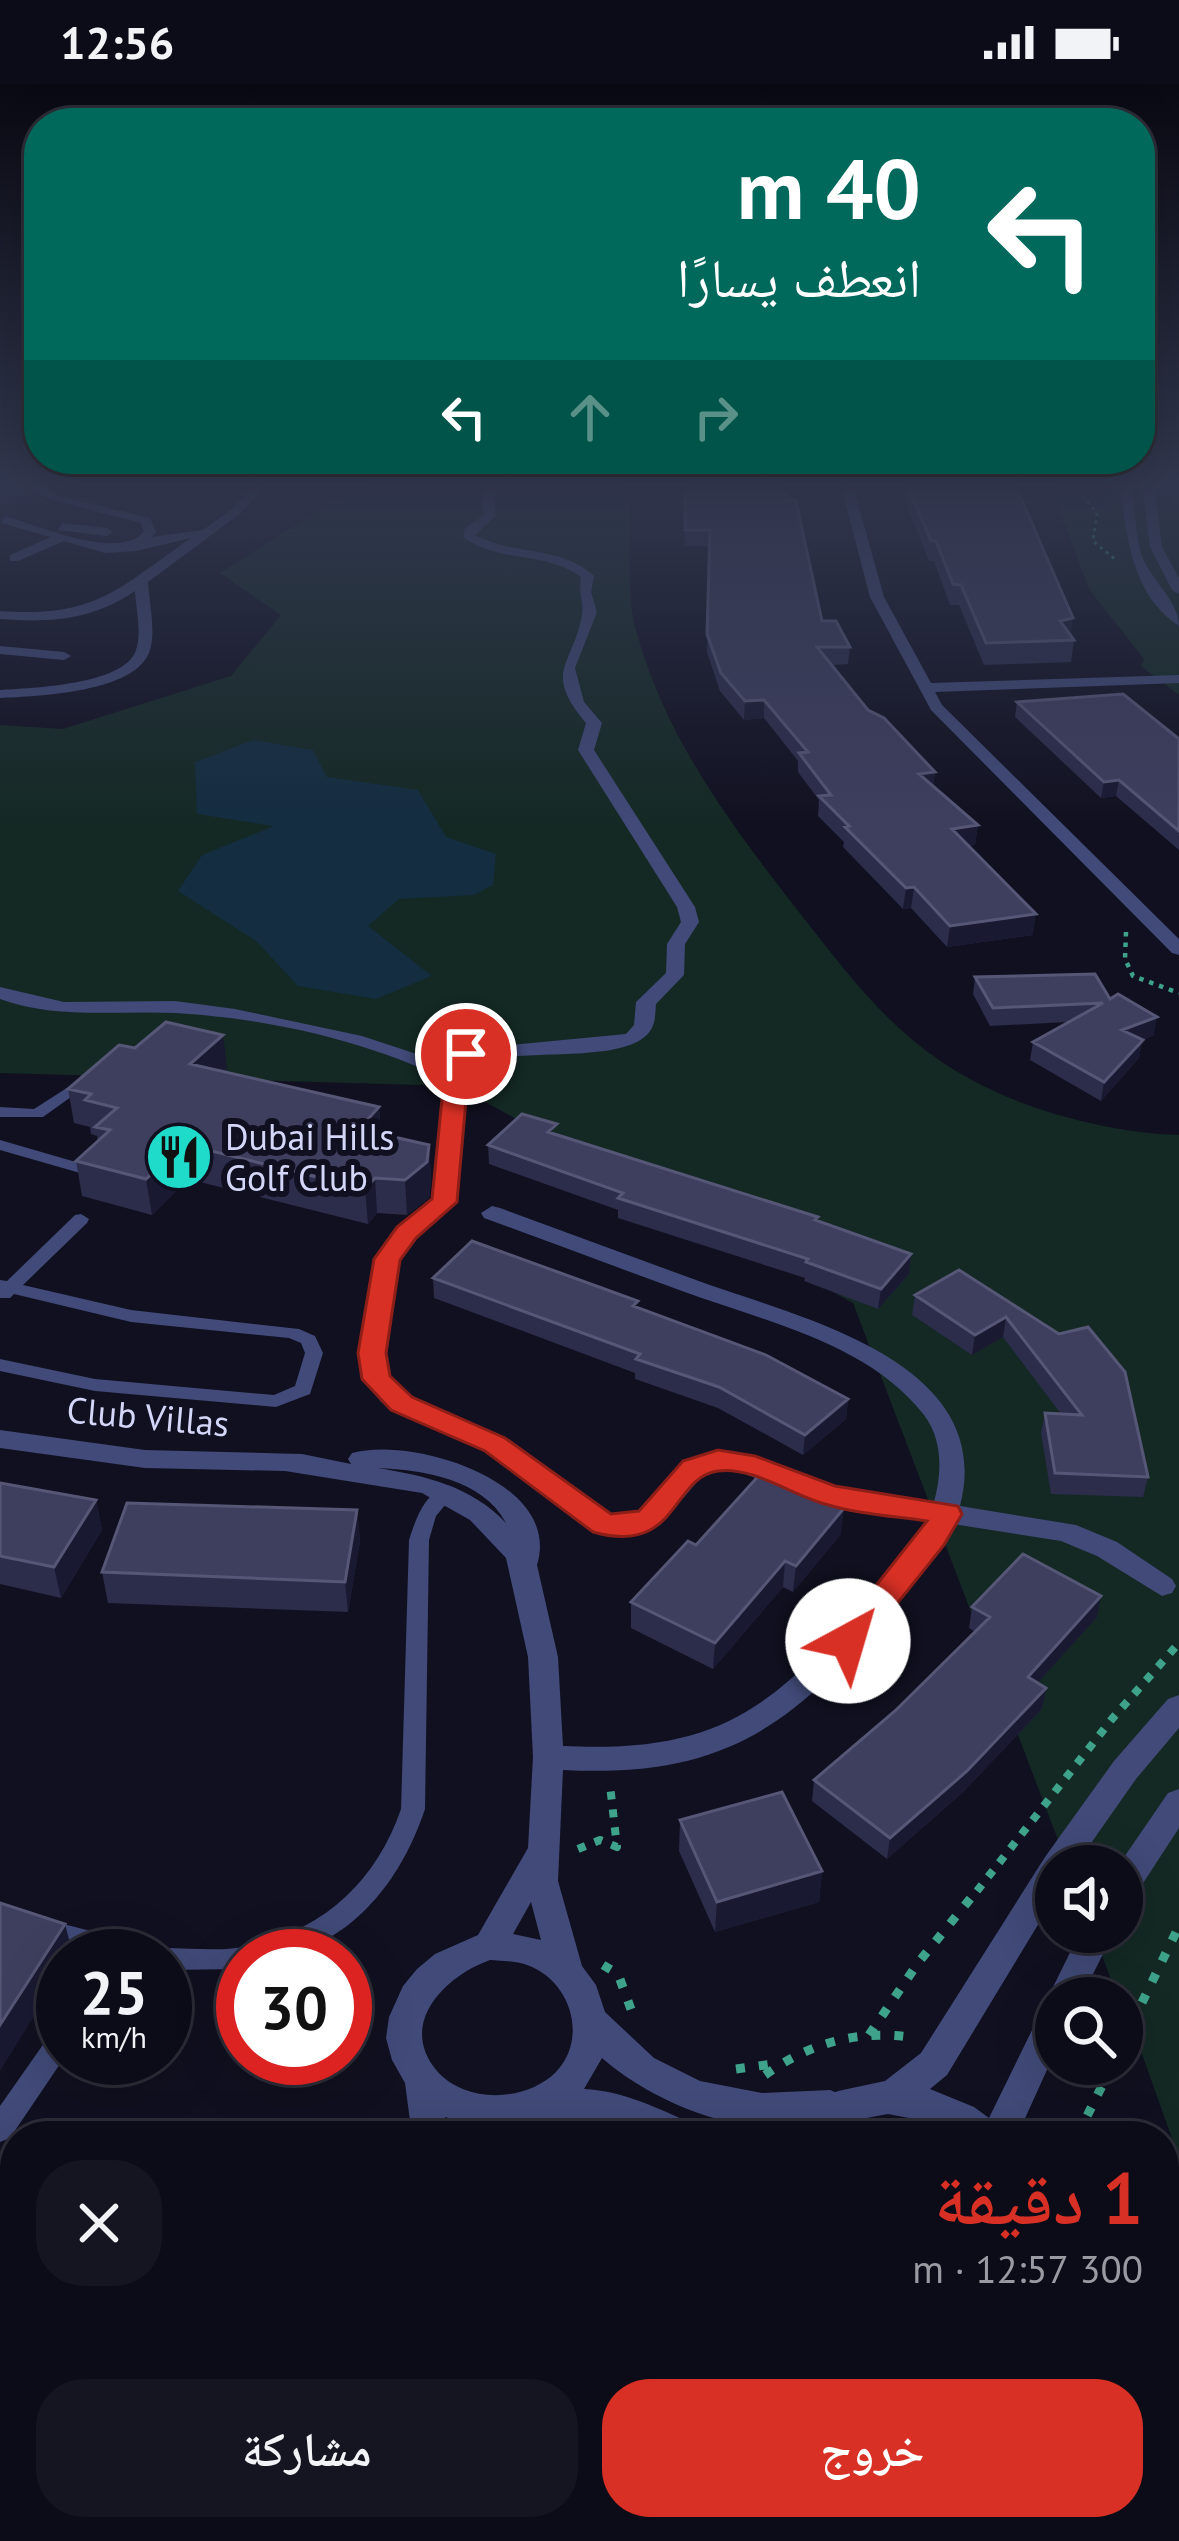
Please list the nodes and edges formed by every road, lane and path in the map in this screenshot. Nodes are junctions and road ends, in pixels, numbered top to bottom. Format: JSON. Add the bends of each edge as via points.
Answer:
{"nodes":[{"id":1,"x":123,"y":597,"type":"edge"},
{"id":2,"x":142,"y":597,"type":"edge"},
{"id":3,"x":585,"y":597,"type":"edge"},
{"id":4,"x":877,"y":597,"type":"edge"},
{"id":5,"x":1159,"y":597,"type":"edge"},
{"id":6,"x":0,"y":615,"type":"edge"},
{"id":7,"x":1179,"y":622,"type":"edge"},
{"id":8,"x":0,"y":650,"type":"edge"},
{"id":9,"x":64,"y":656,"type":"dead end"},
{"id":10,"x":1179,"y":675,"type":"edge"},
{"id":11,"x":922,"y":688,"type":"junction"},
{"id":12,"x":0,"y":694,"type":"edge"},
{"id":13,"x":1179,"y":949,"type":"edge"},
{"id":14,"x":0,"y":993,"type":"edge"},
{"id":15,"x":443,"y":1070,"type":"junction"},
{"id":16,"x":73,"y":1089,"type":"edge"},
{"id":17,"x":0,"y":1112,"type":"edge"},
{"id":18,"x":0,"y":1145,"type":"edge"},
{"id":19,"x":94,"y":1172,"type":"edge"},
{"id":20,"x":492,"y":1213,"type":"dead end"},
{"id":21,"x":81,"y":1220,"type":"dead end"},
{"id":22,"x":3,"y":1290,"type":"edge"},
{"id":23,"x":0,"y":1366,"type":"edge"},
{"id":24,"x":0,"y":1439,"type":"edge"},
{"id":25,"x":495,"y":1444,"type":"junction"},
{"id":26,"x":456,"y":1484,"type":"junction"},
{"id":27,"x":947,"y":1514,"type":"junction"},
{"id":28,"x":1162,"y":1586,"type":"dead end"},
{"id":29,"x":1179,"y":1642,"type":"edge"},
{"id":30,"x":1179,"y":1708,"type":"edge"},
{"id":31,"x":548,"y":1757,"type":"junction"},
{"id":32,"x":607,"y":1764,"type":"junction"},
{"id":33,"x":1179,"y":1802,"type":"edge"},
{"id":34,"x":1072,"y":1845,"type":"edge"},
{"id":35,"x":1143,"y":1856,"type":"edge"},
{"id":36,"x":555,"y":1858,"type":"junction"},
{"id":37,"x":1035,"y":1901,"type":"edge"},
{"id":38,"x":0,"y":1919,"type":"edge"},
{"id":39,"x":1179,"y":1926,"type":"edge"},
{"id":40,"x":36,"y":1929,"type":"edge"},
{"id":41,"x":324,"y":1929,"type":"edge"},
{"id":42,"x":490,"y":1945,"type":"junction"},
{"id":43,"x":580,"y":1964,"type":"junction"},
{"id":44,"x":1143,"y":2001,"type":"edge"},
{"id":45,"x":593,"y":2023,"type":"junction"},
{"id":46,"x":641,"y":2031,"type":"dead end"},
{"id":47,"x":869,"y":2035,"type":"junction"},
{"id":48,"x":944,"y":2047,"type":"junction"},
{"id":49,"x":1035,"y":2058,"type":"edge"},
{"id":50,"x":780,"y":2063,"type":"junction"},
{"id":51,"x":729,"y":2069,"type":"dead end"},
{"id":52,"x":36,"y":2076,"type":"edge"},
{"id":53,"x":422,"y":2080,"type":"junction"},
{"id":54,"x":1102,"y":2085,"type":"edge"},
{"id":55,"x":893,"y":2096,"type":"junction"},
{"id":56,"x":736,"y":2107,"type":"junction"},
{"id":57,"x":832,"y":2107,"type":"junction"},
{"id":58,"x":524,"y":2108,"type":"junction"},
{"id":59,"x":5,"y":2121,"type":"edge"},
{"id":60,"x":428,"y":2121,"type":"edge"},
{"id":61,"x":503,"y":2121,"type":"edge"},
{"id":62,"x":645,"y":2121,"type":"edge"},
{"id":63,"x":813,"y":2121,"type":"edge"},
{"id":64,"x":962,"y":2121,"type":"edge"},
{"id":65,"x":1006,"y":2121,"type":"edge"},
{"id":66,"x":1084,"y":2121,"type":"edge"}],
"edges":[{"from":1,"to":6,"type":"street","via":[[85,612]]},
{"from":2,"to":12,"type":"street","via":[[144,647],[134,663],[92,682]]},
{"from":3,"to":15,"type":"street","via":[[590,612],[568,668],[577,703],[593,723],[586,750],[686,908],[690,922],[676,944],[675,975],[646,1002],[644,1026],[633,1038],[466,1054]]},
{"from":4,"to":11,"type":"street"},
{"from":5,"to":7,"type":"street"},
{"from":8,"to":9,"type":"street"},
{"from":10,"to":11,"type":"street"},
{"from":11,"to":13,"type":"street"},
{"from":14,"to":15,"type":"street","via":[[70,1008],[221,1012]]},
{"from":15,"to":25,"type":"street","via":[[455,1089],[444,1202],[387,1259],[371,1362],[390,1396]]},
{"from":16,"to":17,"type":"lane","via":[[37,1114]]},
{"from":18,"to":19,"type":"lane"},
{"from":20,"to":27,"type":"street","via":[[883,1365],[935,1410],[949,1438],[955,1466]]},
{"from":21,"to":22,"type":"lane"},
{"from":22,"to":23,"type":"lane","via":[[131,1316],[293,1333],[314,1353],[303,1390],[276,1401]]},
{"from":24,"to":26,"type":"street","name":"Club Villas"},
{"from":25,"to":26,"type":"street"},
{"from":25,"to":27,"type":"street","via":[[604,1524],[650,1518],[694,1468],[718,1460],[831,1496]]},
{"from":26,"to":31,"type":"street","name":"Club Villas","via":[[525,1569],[543,1658]]},
{"from":26,"to":41,"type":"lane","via":[[428,1514],[418,1540],[406,1838],[382,1878]]},
{"from":27,"to":28,"type":"street","via":[[1066,1532]]},
{"from":27,"to":32,"type":"street","via":[[820,1676],[789,1702],[708,1744]]},
{"from":29,"to":47,"type":"path","via":[[894,1991]]},
{"from":30,"to":34,"type":"street"},
{"from":31,"to":32,"type":"street"},
{"from":31,"to":36,"type":"street","name":"Club Villas"},
{"from":32,"to":36,"type":"path","via":[[619,1844],[599,1840]]},
{"from":33,"to":35,"type":"street"},
{"from":36,"to":42,"type":"street"},
{"from":36,"to":43,"type":"street","via":[[546,1909]]},
{"from":37,"to":48,"type":"street"},
{"from":38,"to":40,"type":"lane"},
{"from":39,"to":44,"type":"path"},
{"from":42,"to":43,"type":"street"},
{"from":42,"to":53,"type":"street","via":[[440,1966],[421,1984],[406,2032]]},
{"from":43,"to":45,"type":"street"},
{"from":43,"to":46,"type":"path","via":[[618,1974]]},
{"from":45,"to":56,"type":"street","via":[[652,2079]]},
{"from":45,"to":58,"type":"street","via":[[578,2071],[560,2091]]},
{"from":47,"to":48,"type":"path"},
{"from":47,"to":50,"type":"path","via":[[837,2038]]},
{"from":48,"to":55,"type":"street","via":[[922,2077]]},
{"from":49,"to":65,"type":"street"},
{"from":50,"to":51,"type":"path"},
{"from":50,"to":56,"type":"path"},
{"from":52,"to":59,"type":"lane"},
{"from":53,"to":58,"type":"street","via":[[463,2108]]},
{"from":53,"to":60,"type":"street"},
{"from":54,"to":66,"type":"path"},
{"from":55,"to":57,"type":"street"},
{"from":55,"to":64,"type":"street"},
{"from":56,"to":57,"type":"street"},
{"from":57,"to":63,"type":"street"},
{"from":58,"to":61,"type":"street"},
{"from":58,"to":62,"type":"street","via":[[588,2103]]}]}
